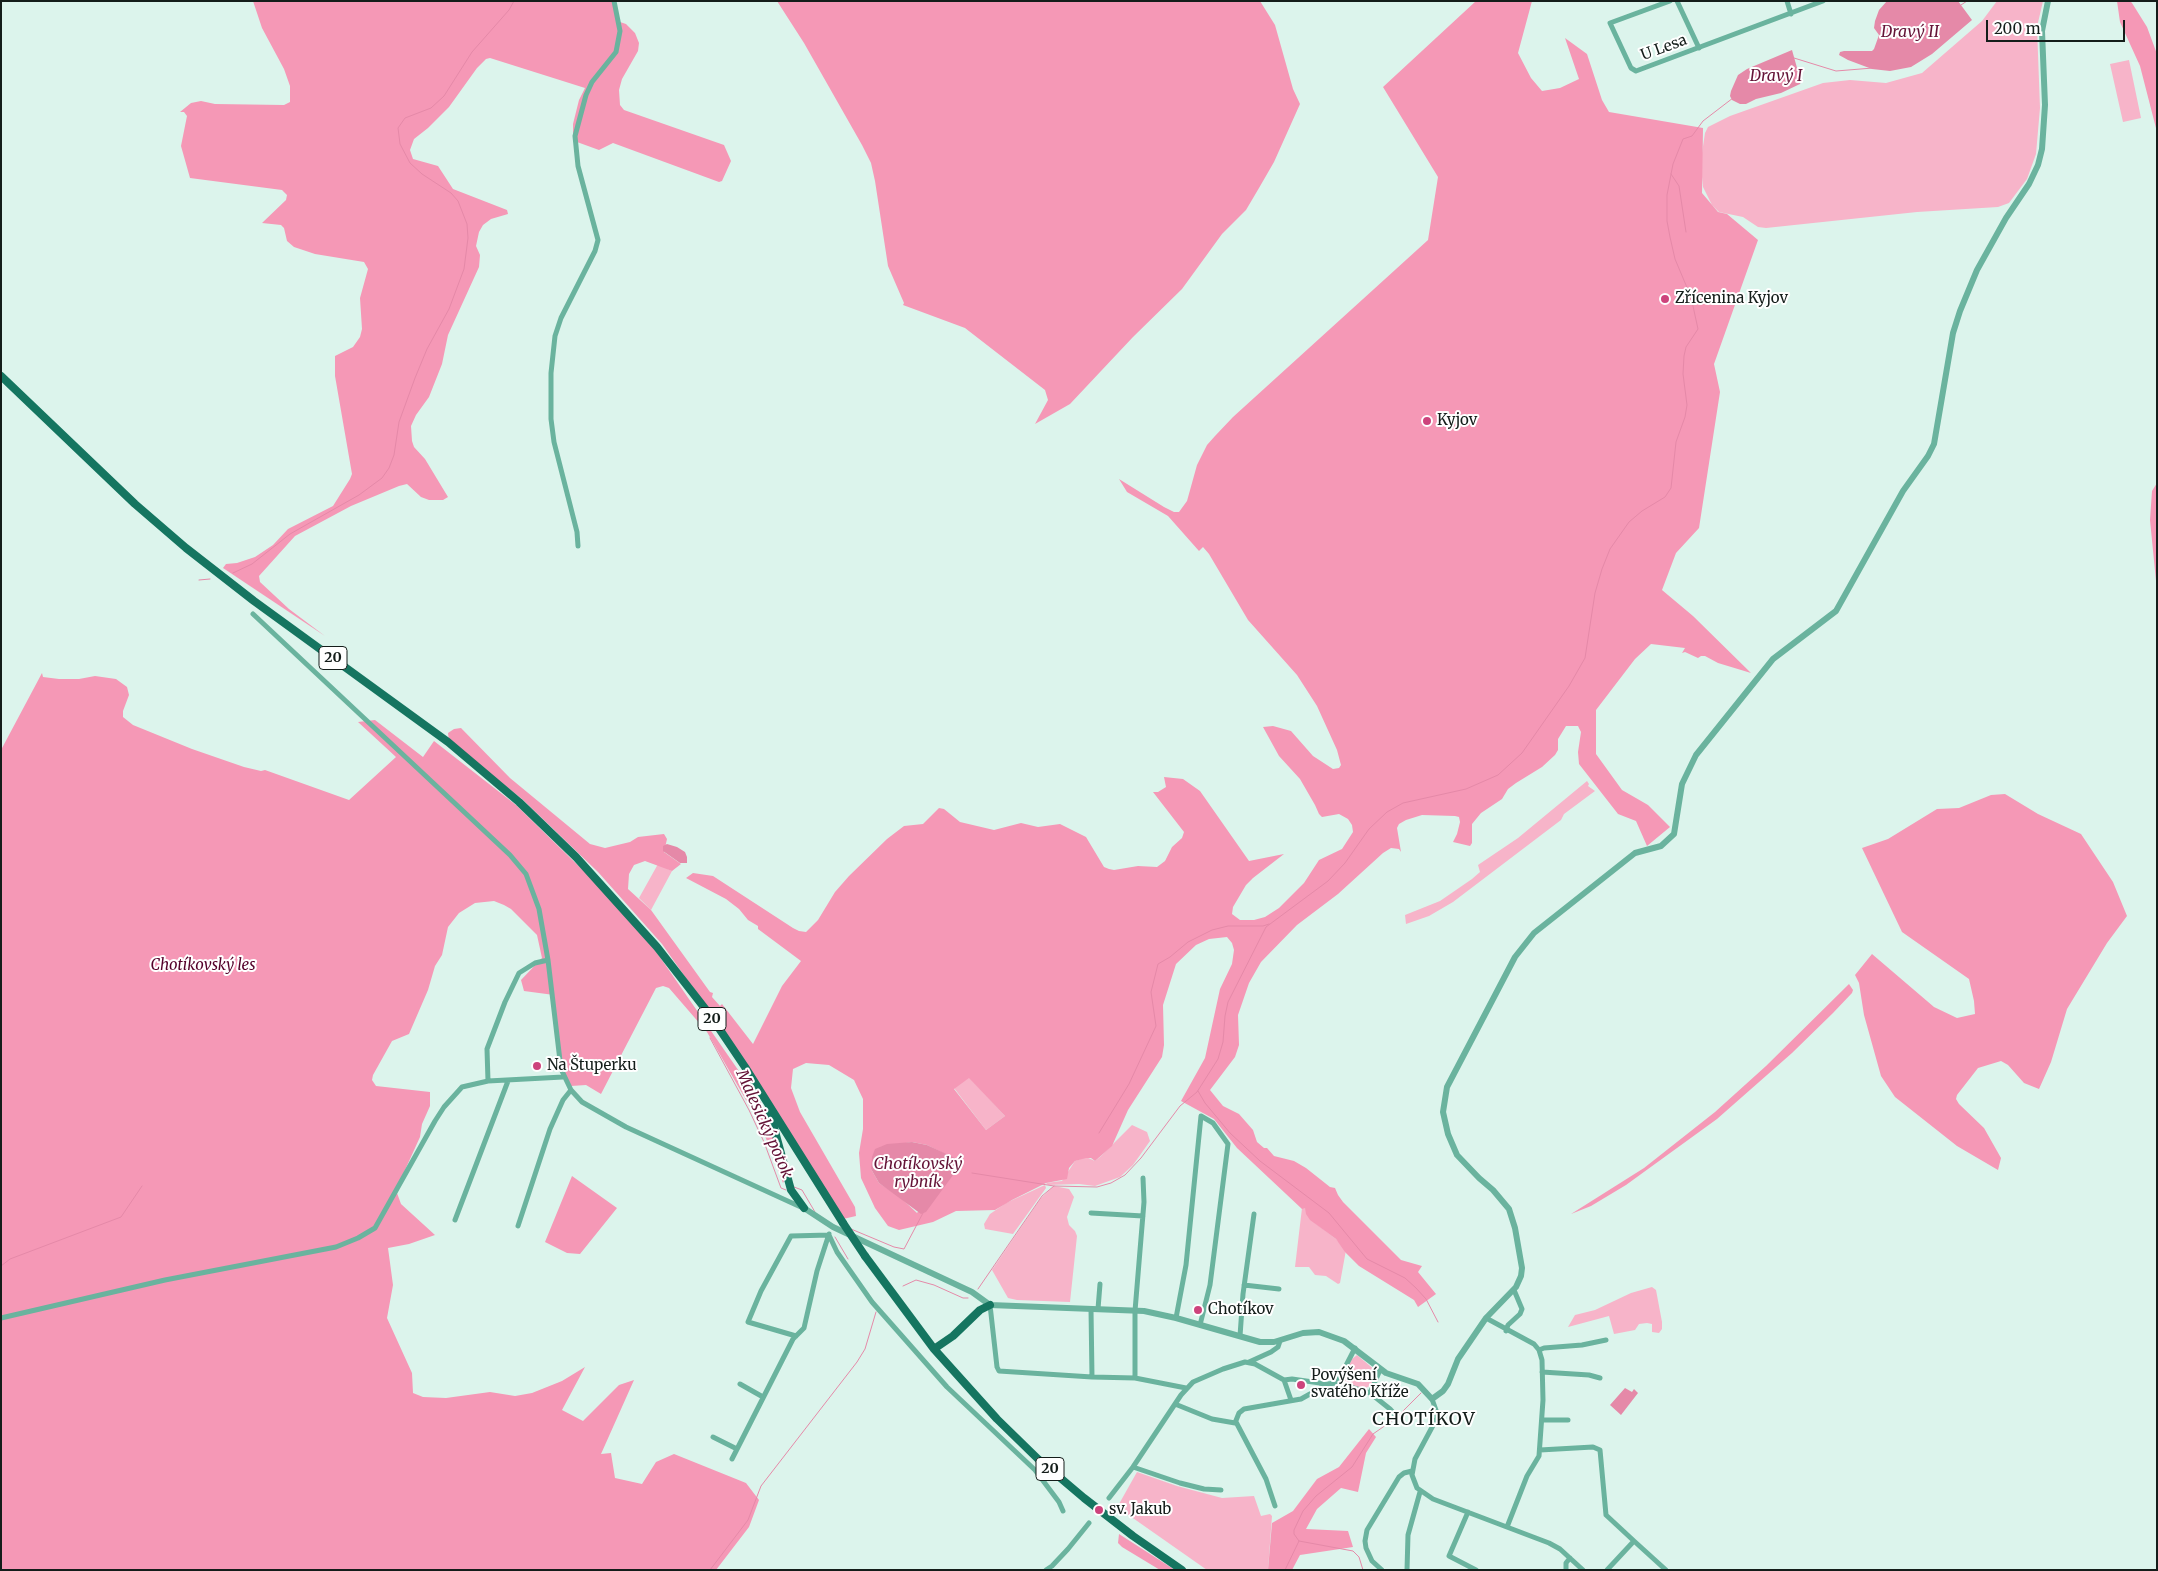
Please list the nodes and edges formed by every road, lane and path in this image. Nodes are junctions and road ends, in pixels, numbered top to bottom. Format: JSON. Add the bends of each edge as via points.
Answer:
{"nodes":[{"id":1,"x":614,"y":1,"type":"edge"},
{"id":2,"x":1670,"y":1,"type":"edge"},
{"id":3,"x":1676,"y":1,"type":"edge"},
{"id":4,"x":1787,"y":1,"type":"edge"},
{"id":5,"x":1824,"y":1,"type":"edge"},
{"id":6,"x":2048,"y":1,"type":"edge"},
{"id":7,"x":1791,"y":14,"type":"junction"},
{"id":8,"x":1699,"y":48,"type":"junction"},
{"id":9,"x":1,"y":376,"type":"edge"},
{"id":10,"x":578,"y":546,"type":"dead end"},
{"id":11,"x":253,"y":614,"type":"dead end"},
{"id":12,"x":548,"y":960,"type":"junction"},
{"id":13,"x":563,"y":1077,"type":"junction"},
{"id":14,"x":508,"y":1080,"type":"junction"},
{"id":15,"x":488,"y":1081,"type":"junction"},
{"id":16,"x":571,"y":1090,"type":"junction"},
{"id":17,"x":763,"y":1095,"type":"junction"},
{"id":18,"x":1142,"y":1178,"type":"dead end"},
{"id":19,"x":804,"y":1208,"type":"junction"},
{"id":20,"x":1092,"y":1213,"type":"dead end"},
{"id":21,"x":1254,"y":1214,"type":"dead end"},
{"id":22,"x":1143,"y":1216,"type":"junction"},
{"id":23,"x":455,"y":1220,"type":"dead end"},
{"id":24,"x":518,"y":1226,"type":"dead end"},
{"id":25,"x":833,"y":1227,"type":"junction"},
{"id":26,"x":829,"y":1235,"type":"junction"},
{"id":27,"x":1100,"y":1284,"type":"dead end"},
{"id":28,"x":1244,"y":1285,"type":"junction"},
{"id":29,"x":1279,"y":1289,"type":"dead end"},
{"id":30,"x":1514,"y":1290,"type":"junction"},
{"id":31,"x":990,"y":1305,"type":"junction"},
{"id":32,"x":1094,"y":1309,"type":"junction"},
{"id":33,"x":1135,"y":1310,"type":"junction"},
{"id":34,"x":1,"y":1318,"type":"edge"},
{"id":35,"x":1176,"y":1318,"type":"junction"},
{"id":36,"x":1486,"y":1318,"type":"junction"},
{"id":37,"x":1200,"y":1325,"type":"junction"},
{"id":38,"x":1506,"y":1331,"type":"junction"},
{"id":39,"x":796,"y":1336,"type":"junction"},
{"id":40,"x":1240,"y":1336,"type":"junction"},
{"id":41,"x":1606,"y":1340,"type":"dead end"},
{"id":42,"x":1280,"y":1341,"type":"junction"},
{"id":43,"x":1354,"y":1348,"type":"junction"},
{"id":44,"x":934,"y":1349,"type":"junction"},
{"id":45,"x":1540,"y":1350,"type":"junction"},
{"id":46,"x":1249,"y":1362,"type":"junction"},
{"id":47,"x":1380,"y":1370,"type":"junction"},
{"id":48,"x":1542,"y":1372,"type":"junction"},
{"id":49,"x":1092,"y":1377,"type":"junction"},
{"id":50,"x":1135,"y":1378,"type":"junction"},
{"id":51,"x":1600,"y":1378,"type":"dead end"},
{"id":52,"x":1284,"y":1380,"type":"junction"},
{"id":53,"x":1337,"y":1383,"type":"junction"},
{"id":54,"x":740,"y":1384,"type":"dead end"},
{"id":55,"x":1327,"y":1384,"type":"junction"},
{"id":56,"x":1186,"y":1388,"type":"junction"},
{"id":57,"x":1370,"y":1393,"type":"junction"},
{"id":58,"x":1430,"y":1396,"type":"junction"},
{"id":59,"x":763,"y":1397,"type":"junction"},
{"id":60,"x":1291,"y":1400,"type":"junction"},
{"id":61,"x":1175,"y":1404,"type":"junction"},
{"id":62,"x":1397,"y":1417,"type":"dead end"},
{"id":63,"x":1543,"y":1420,"type":"junction"},
{"id":64,"x":1568,"y":1420,"type":"dead end"},
{"id":65,"x":1236,"y":1422,"type":"junction"},
{"id":66,"x":713,"y":1437,"type":"dead end"},
{"id":67,"x":736,"y":1449,"type":"junction"},
{"id":68,"x":1540,"y":1450,"type":"junction"},
{"id":69,"x":732,"y":1459,"type":"dead end"},
{"id":70,"x":1133,"y":1468,"type":"junction"},
{"id":71,"x":1412,"y":1471,"type":"junction"},
{"id":72,"x":1221,"y":1490,"type":"dead end"},
{"id":73,"x":1420,"y":1492,"type":"junction"},
{"id":74,"x":1109,"y":1498,"type":"dead end"},
{"id":75,"x":1275,"y":1506,"type":"dead end"},
{"id":76,"x":1063,"y":1512,"type":"dead end"},
{"id":77,"x":1468,"y":1512,"type":"junction"},
{"id":78,"x":1088,"y":1523,"type":"dead end"},
{"id":79,"x":1507,"y":1527,"type":"junction"},
{"id":80,"x":1634,"y":1541,"type":"junction"},
{"id":81,"x":1570,"y":1558,"type":"junction"},
{"id":82,"x":1046,"y":1570,"type":"edge"},
{"id":83,"x":1182,"y":1570,"type":"edge"},
{"id":84,"x":1382,"y":1570,"type":"edge"},
{"id":85,"x":1407,"y":1570,"type":"edge"},
{"id":86,"x":1476,"y":1570,"type":"edge"},
{"id":87,"x":1566,"y":1570,"type":"edge"},
{"id":88,"x":1583,"y":1570,"type":"edge"},
{"id":89,"x":1607,"y":1570,"type":"edge"},
{"id":90,"x":1666,"y":1570,"type":"edge"}],
"edges":[{"from":1,"to":10,"type":"street","via":[[620,31],[616,52],[586,94],[575,136],[578,166],[598,240],[558,327],[551,374],[554,442]]},
{"from":2,"to":8,"type":"street","name":"U Lesa","via":[[1610,23],[1631,68],[1640,70]]},
{"from":3,"to":8,"type":"street"},
{"from":4,"to":7,"type":"street"},
{"from":5,"to":7,"type":"street"},
{"from":6,"to":30,"type":"street","via":[[2042,31],[2045,105],[2038,165],[1977,270],[1960,311],[1953,333],[1934,444],[1928,456],[1903,491],[1836,611],[1773,659],[1696,755],[1682,784],[1674,834],[1661,846],[1635,853],[1534,933],[1515,957],[1447,1087],[1443,1112],[1457,1155],[1505,1203],[1512,1217],[1522,1268]]},
{"from":7,"to":8,"type":"street"},
{"from":9,"to":17,"type":"main road","number":"20","via":[[135,504],[186,548],[439,735],[532,814],[594,876],[657,948],[710,1016]]},
{"from":11,"to":12,"type":"street","via":[[520,866],[535,895]]},
{"from":12,"to":13,"type":"street"},
{"from":12,"to":15,"type":"street","via":[[535,963],[519,973],[487,1048]]},
{"from":13,"to":14,"type":"street"},
{"from":13,"to":16,"type":"street"},
{"from":14,"to":15,"type":"street"},
{"from":14,"to":23,"type":"street"},
{"from":15,"to":34,"type":"street","via":[[462,1087],[444,1107],[380,1220],[368,1234],[336,1247],[190,1275]]},
{"from":16,"to":19,"type":"street","via":[[582,1102],[626,1128]]},
{"from":16,"to":24,"type":"street","via":[[550,1129]]},
{"from":17,"to":19,"type":"main road","via":[[777,1131],[791,1190]]},
{"from":17,"to":44,"type":"main road","number":"20","bridge":true,"via":[[843,1224]]},
{"from":18,"to":22,"type":"street"},
{"from":19,"to":25,"type":"street"},
{"from":20,"to":22,"type":"street"},
{"from":21,"to":28,"type":"street"},
{"from":22,"to":33,"type":"street"},
{"from":25,"to":26,"type":"street"},
{"from":25,"to":31,"type":"street","via":[[972,1292]]},
{"from":26,"to":39,"type":"street","via":[[804,1328]]},
{"from":26,"to":39,"type":"street","via":[[791,1236],[748,1322]]},
{"from":26,"to":76,"type":"street","via":[[842,1260],[878,1309],[947,1387],[1035,1470]]},
{"from":27,"to":32,"type":"street"},
{"from":28,"to":29,"type":"street"},
{"from":28,"to":40,"type":"street"},
{"from":30,"to":36,"type":"street"},
{"from":30,"to":38,"type":"street","via":[[1522,1308]]},
{"from":31,"to":32,"type":"street"},
{"from":31,"to":44,"type":"main road"},
{"from":31,"to":49,"type":"street","via":[[999,1371]]},
{"from":32,"to":33,"type":"street"},
{"from":32,"to":49,"type":"street"},
{"from":33,"to":35,"type":"street"},
{"from":33,"to":50,"type":"street"},
{"from":35,"to":37,"type":"street"},
{"from":35,"to":37,"type":"street","via":[[1185,1274],[1202,1116],[1213,1123],[1228,1144],[1210,1285]]},
{"from":36,"to":38,"type":"street"},
{"from":36,"to":58,"type":"street","via":[[1458,1359],[1446,1387]]},
{"from":37,"to":40,"type":"street"},
{"from":38,"to":45,"type":"street"},
{"from":39,"to":59,"type":"street"},
{"from":40,"to":42,"type":"street","via":[[1260,1342]]},
{"from":41,"to":45,"type":"street"},
{"from":42,"to":43,"type":"street","via":[[1307,1332],[1319,1332]]},
{"from":42,"to":46,"type":"street","via":[[1272,1352]]},
{"from":43,"to":47,"type":"street"},
{"from":43,"to":53,"type":"street"},
{"from":44,"to":83,"type":"main road","number":"20","via":[[1038,1459],[1111,1520]]},
{"from":45,"to":48,"type":"street"},
{"from":46,"to":52,"type":"street"},
{"from":46,"to":56,"type":"street","via":[[1223,1368]]},
{"from":47,"to":57,"type":"street"},
{"from":47,"to":58,"type":"street","via":[[1410,1380]]},
{"from":48,"to":51,"type":"street"},
{"from":48,"to":63,"type":"street"},
{"from":49,"to":50,"type":"street"},
{"from":50,"to":56,"type":"street"},
{"from":52,"to":55,"type":"street"},
{"from":52,"to":60,"type":"street"},
{"from":53,"to":55,"type":"street"},
{"from":53,"to":57,"type":"street"},
{"from":54,"to":59,"type":"street"},
{"from":55,"to":60,"type":"street","via":[[1309,1396]]},
{"from":56,"to":61,"type":"street"},
{"from":57,"to":62,"type":"street"},
{"from":58,"to":71,"type":"street","via":[[1437,1418]]},
{"from":59,"to":67,"type":"street"},
{"from":60,"to":65,"type":"street","via":[[1244,1409]]},
{"from":61,"to":65,"type":"street","via":[[1212,1418]]},
{"from":61,"to":70,"type":"street"},
{"from":63,"to":64,"type":"street"},
{"from":63,"to":68,"type":"street"},
{"from":65,"to":75,"type":"street","via":[[1266,1479]]},
{"from":66,"to":67,"type":"street"},
{"from":67,"to":69,"type":"street"},
{"from":68,"to":79,"type":"street"},
{"from":68,"to":80,"type":"street","via":[[1599,1449],[1606,1515]]},
{"from":70,"to":72,"type":"street","via":[[1180,1483]]},
{"from":70,"to":74,"type":"street"},
{"from":71,"to":73,"type":"street","via":[[1414,1484]]},
{"from":71,"to":84,"type":"street","via":[[1398,1478],[1368,1530],[1366,1548],[1372,1561]]},
{"from":73,"to":77,"type":"street"},
{"from":73,"to":85,"type":"street","via":[[1410,1528]]},
{"from":77,"to":79,"type":"street"},
{"from":77,"to":86,"type":"street","via":[[1449,1556]]},
{"from":78,"to":82,"type":"street"},
{"from":79,"to":81,"type":"street","via":[[1549,1543]]},
{"from":80,"to":89,"type":"street"},
{"from":80,"to":90,"type":"street"},
{"from":81,"to":87,"type":"street"},
{"from":81,"to":88,"type":"street"}]}
